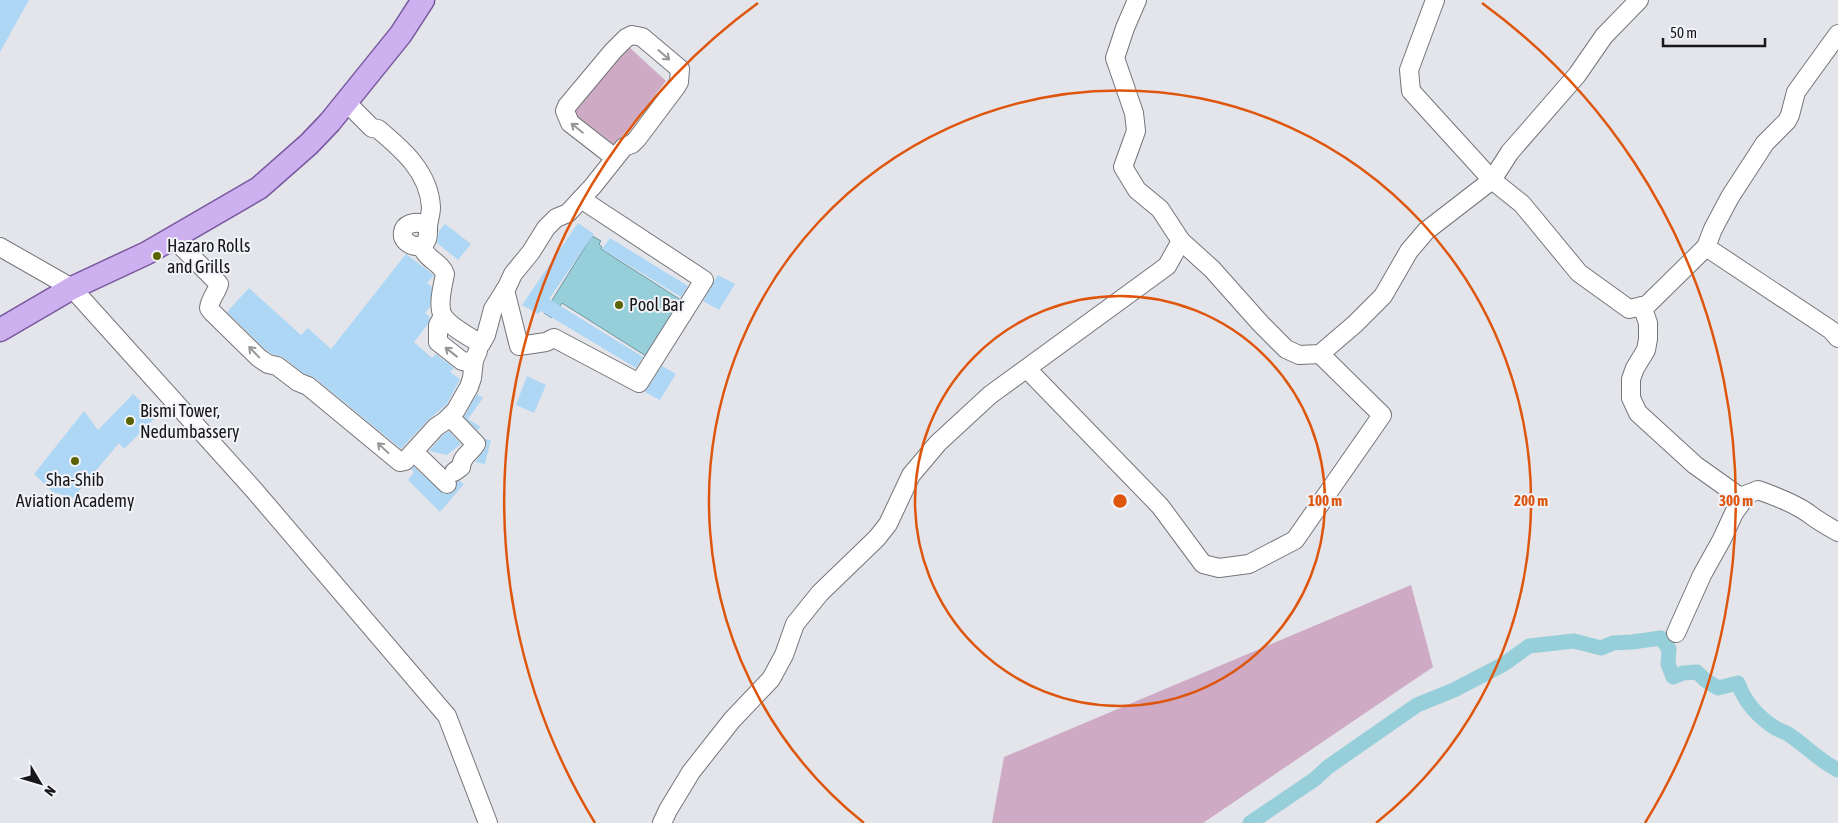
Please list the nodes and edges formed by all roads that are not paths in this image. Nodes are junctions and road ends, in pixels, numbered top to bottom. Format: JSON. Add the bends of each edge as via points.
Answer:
{"nodes":[{"id":1,"x":423,"y":0,"type":"edge"},
{"id":2,"x":1137,"y":0,"type":"edge"},
{"id":3,"x":1435,"y":0,"type":"edge"},
{"id":4,"x":1639,"y":0,"type":"edge"},
{"id":5,"x":1838,"y":34,"type":"edge"},
{"id":6,"x":346,"y":102,"type":"junction"},
{"id":7,"x":615,"y":158,"type":"junction"},
{"id":8,"x":1492,"y":180,"type":"junction"},
{"id":9,"x":581,"y":199,"type":"junction"},
{"id":10,"x":428,"y":226,"type":"junction"},
{"id":11,"x":173,"y":238,"type":"junction"},
{"id":12,"x":1181,"y":241,"type":"junction"},
{"id":13,"x":0,"y":246,"type":"edge"},
{"id":14,"x":422,"y":246,"type":"junction"},
{"id":15,"x":1706,"y":247,"type":"junction"},
{"id":16,"x":72,"y":288,"type":"junction"},
{"id":17,"x":505,"y":290,"type":"junction"},
{"id":18,"x":1642,"y":306,"type":"junction"},
{"id":19,"x":443,"y":316,"type":"junction"},
{"id":20,"x":0,"y":330,"type":"edge"},
{"id":21,"x":1838,"y":338,"type":"edge"},
{"id":22,"x":478,"y":352,"type":"junction"},
{"id":23,"x":1320,"y":354,"type":"junction"},
{"id":24,"x":1027,"y":369,"type":"junction"},
{"id":25,"x":450,"y":417,"type":"junction"},
{"id":26,"x":414,"y":452,"type":"junction"},
{"id":27,"x":1747,"y":495,"type":"junction"},
{"id":28,"x":1838,"y":532,"type":"edge"},
{"id":29,"x":1676,"y":633,"type":"dead end"},
{"id":30,"x":488,"y":823,"type":"edge"},
{"id":31,"x":662,"y":823,"type":"edge"}],
"edges":[{"from":1,"to":6,"type":"main road"},
{"from":2,"to":12,"type":"street","via":[[1115,58],[1134,113],[1136,131],[1123,167],[1137,190],[1160,210]]},
{"from":3,"to":8,"type":"street","via":[[1409,70],[1411,91]]},
{"from":4,"to":8,"type":"street","via":[[1604,36],[1577,75],[1510,152]]},
{"from":5,"to":15,"type":"street","via":[[1796,92],[1787,121],[1765,143],[1730,197]]},
{"from":6,"to":10,"type":"street","via":[[372,128],[378,129],[408,155],[417,167],[431,206]]},
{"from":6,"to":11,"type":"main road","via":[[309,144],[259,188]]},
{"from":7,"to":7,"type":"street","one_way":true,"via":[[570,123],[565,111],[613,51],[632,34],[653,45],[680,69],[680,75],[676,87],[637,139]]},
{"from":7,"to":9,"type":"street"},
{"from":8,"to":18,"type":"street","via":[[1522,204],[1579,273],[1629,308]]},
{"from":8,"to":23,"type":"street","via":[[1426,231],[1409,251],[1383,296]]},
{"from":9,"to":17,"type":"street","via":[[568,214],[550,223]]},
{"from":9,"to":17,"type":"street","via":[[704,280],[639,383],[554,338],[519,346]]},
{"from":10,"to":14,"type":"street","via":[[428,239]]},
{"from":10,"to":14,"type":"street","via":[[415,222],[403,230],[408,244]]},
{"from":11,"to":16,"type":"main road"},
{"from":26,"to":11,"type":"street","one_way":true,"via":[[405,462],[400,462],[308,386],[259,358],[209,308],[218,284]]},
{"from":12,"to":23,"type":"street","via":[[1212,269],[1286,348],[1300,355]]},
{"from":12,"to":24,"type":"street","via":[[1167,266]]},
{"from":13,"to":16,"type":"street"},
{"from":14,"to":19,"type":"street","via":[[423,251],[444,269]]},
{"from":15,"to":18,"type":"street","via":[[1647,305]]},
{"from":15,"to":21,"type":"street","via":[[1817,320]]},
{"from":16,"to":20,"type":"main road"},
{"from":16,"to":30,"type":"street","via":[[254,490],[447,716]]},
{"from":17,"to":22,"type":"street","via":[[493,309]]},
{"from":18,"to":27,"type":"street","via":[[1648,323],[1648,339],[1631,379],[1631,398],[1638,413],[1695,465],[1740,497]]},
{"from":19,"to":22,"type":"street"},
{"from":22,"to":19,"type":"street","one_way":true,"via":[[467,362],[462,361],[438,342],[438,325]]},
{"from":22,"to":25,"type":"street","via":[[472,378]]},
{"from":23,"to":24,"type":"street","via":[[1382,415],[1295,540],[1249,564],[1219,568],[1203,564],[1160,506]]},
{"from":24,"to":31,"type":"street","via":[[990,395],[938,442],[911,474],[888,524],[820,593],[795,624],[771,679],[732,720],[691,772]]},
{"from":25,"to":26,"type":"street","via":[[436,427]]},
{"from":25,"to":26,"type":"street","via":[[476,444],[450,478]]},
{"from":27,"to":28,"type":"street","via":[[1758,490],[1780,498]]},
{"from":27,"to":29,"type":"street","via":[[1734,513]]}]}
